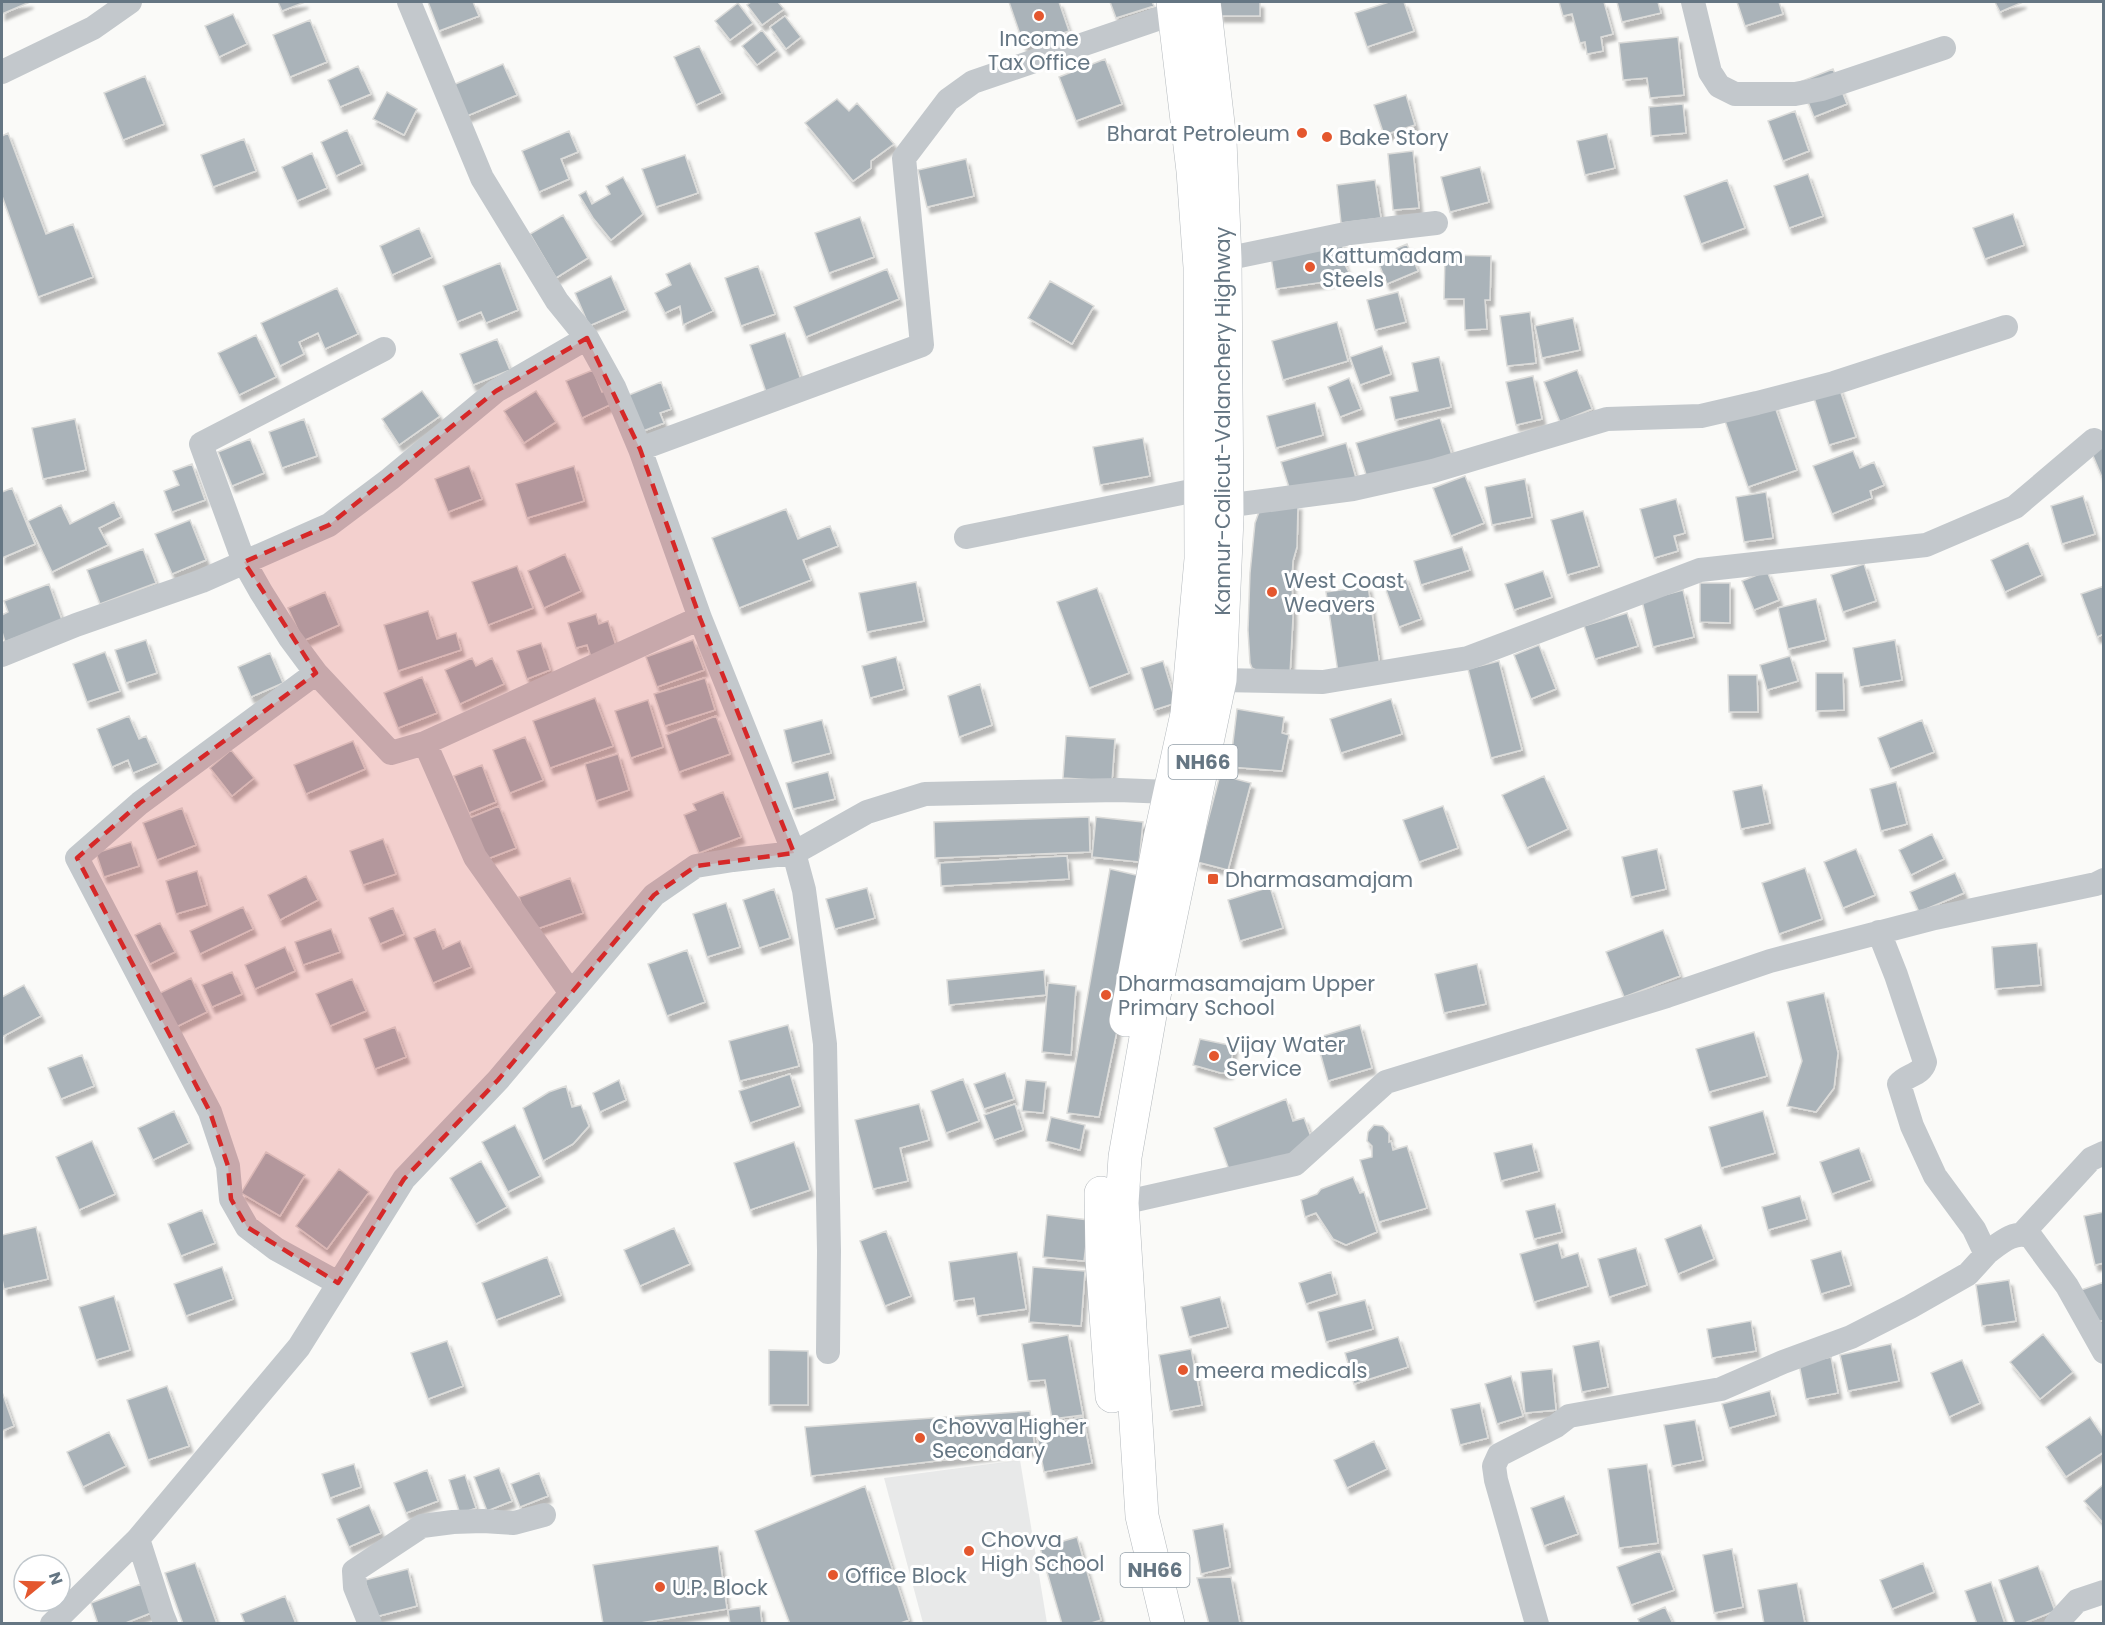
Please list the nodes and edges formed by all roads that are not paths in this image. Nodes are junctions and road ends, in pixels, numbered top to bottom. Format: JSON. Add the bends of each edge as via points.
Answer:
{"nodes":[{"id":1,"x":130,"y":2,"type":"edge"},
{"id":2,"x":409,"y":2,"type":"edge"},
{"id":3,"x":1693,"y":2,"type":"edge"},
{"id":4,"x":1184,"y":5,"type":"edge"},
{"id":5,"x":1944,"y":48,"type":"dead end"},
{"id":6,"x":1195,"y":52,"type":"junction"},
{"id":7,"x":2,"y":72,"type":"edge"},
{"id":8,"x":1436,"y":223,"type":"dead end"},
{"id":9,"x":1225,"y":259,"type":"junction"},
{"id":10,"x":2006,"y":327,"type":"dead end"},
{"id":11,"x":587,"y":338,"type":"junction"},
{"id":12,"x":384,"y":349,"type":"dead end"},
{"id":13,"x":2094,"y":440,"type":"dead end"},
{"id":14,"x":640,"y":449,"type":"junction"},
{"id":15,"x":1213,"y":498,"type":"junction"},
{"id":16,"x":966,"y":537,"type":"dead end"},
{"id":17,"x":244,"y":562,"type":"junction"},
{"id":18,"x":700,"y":618,"type":"junction"},
{"id":19,"x":2,"y":655,"type":"edge"},
{"id":20,"x":316,"y":673,"type":"junction"},
{"id":21,"x":1220,"y":680,"type":"junction"},
{"id":22,"x":425,"y":743,"type":"junction"},
{"id":23,"x":1183,"y":793,"type":"junction"},
{"id":24,"x":794,"y":853,"type":"junction"},
{"id":25,"x":2103,"y":880,"type":"edge"},
{"id":26,"x":1879,"y":932,"type":"junction"},
{"id":27,"x":571,"y":993,"type":"junction"},
{"id":28,"x":2103,"y":1153,"type":"edge"},
{"id":29,"x":1122,"y":1203,"type":"junction"},
{"id":30,"x":2022,"y":1234,"type":"junction"},
{"id":31,"x":1988,"y":1252,"type":"junction"},
{"id":32,"x":338,"y":1282,"type":"junction"},
{"id":33,"x":828,"y":1352,"type":"dead end"},
{"id":34,"x":2103,"y":1352,"type":"edge"},
{"id":35,"x":544,"y":1515,"type":"dead end"},
{"id":36,"x":1142,"y":1516,"type":"junction"},
{"id":37,"x":138,"y":1539,"type":"junction"},
{"id":38,"x":2103,"y":1592,"type":"edge"},
{"id":39,"x":52,"y":1623,"type":"edge"},
{"id":40,"x":166,"y":1623,"type":"edge"},
{"id":41,"x":370,"y":1623,"type":"edge"},
{"id":42,"x":1168,"y":1623,"type":"edge"},
{"id":43,"x":1537,"y":1623,"type":"edge"},
{"id":44,"x":2056,"y":1623,"type":"edge"}],
"edges":[{"from":1,"to":7,"type":"street","via":[[93,28]]},
{"from":2,"to":11,"type":"street","via":[[482,178],[557,301]]},
{"from":3,"to":5,"type":"street","via":[[1710,72],[1719,86],[1735,94],[1795,94],[1822,89]]},
{"from":4,"to":6,"type":"highway","name":"Kannur-Calicut-Valanchery Highway","number":"NH66"},
{"from":4,"to":14,"type":"street","via":[[973,82],[948,100],[935,116],[903,158],[922,345]]},
{"from":6,"to":9,"type":"highway","name":"Kannur-Calicut-Valanchery Highway","number":"NH66","via":[[1220,141]]},
{"from":6,"to":15,"type":"highway","name":"Kannur-Calicut-Valanchery Highway","number":"NH66","via":[[1193,171]]},
{"from":8,"to":9,"type":"street","via":[[1350,233]]},
{"from":9,"to":15,"type":"highway","name":"Kannur-Calicut-Valanchery Highway","number":"NH66"},
{"from":10,"to":15,"type":"street","via":[[1834,383],[1701,416],[1607,419],[1353,489]]},
{"from":11,"to":14,"type":"street","via":[[614,387]]},
{"from":11,"to":17,"type":"street","via":[[496,392],[329,525]]},
{"from":12,"to":17,"type":"street","via":[[201,444]]},
{"from":13,"to":21,"type":"street","via":[[2015,507],[1926,546],[1700,570],[1468,658],[1323,682]]},
{"from":14,"to":18,"type":"street"},
{"from":15,"to":16,"type":"street"},
{"from":15,"to":21,"type":"highway","name":"Kannur-Calicut-Valanchery Highway","number":"NH66","via":[[1227,518]]},
{"from":15,"to":23,"type":"highway","name":"Kannur-Calicut-Valanchery Highway","number":"NH66","via":[[1202,559]]},
{"from":17,"to":19,"type":"street"},
{"from":17,"to":20,"type":"street"},
{"from":18,"to":22,"type":"street"},
{"from":18,"to":24,"type":"street"},
{"from":20,"to":22,"type":"street","via":[[391,753]]},
{"from":20,"to":32,"type":"street","via":[[140,803],[77,858],[210,1113],[228,1166],[231,1199],[247,1227]]},
{"from":21,"to":23,"type":"highway","name":"Kannur-Calicut-Valanchery Highway","number":"NH66"},
{"from":22,"to":27,"type":"street","via":[[475,857]]},
{"from":23,"to":24,"type":"street","via":[[1118,790],[925,794],[867,812]]},
{"from":23,"to":29,"type":"highway","name":"Kannur-Calicut-Valanchery Highway","number":"NH66","via":[[1125,1157]]},
{"from":23,"to":36,"type":"highway","name":"Kannur-Calicut-Valanchery Highway","number":"NH66","via":[[1111,1102],[1101,1191],[1102,1260],[1119,1462]]},
{"from":24,"to":27,"type":"street","via":[[696,866],[654,895]]},
{"from":24,"to":33,"type":"street","via":[[804,890],[825,1044]]},
{"from":25,"to":26,"type":"street"},
{"from":26,"to":29,"type":"street","via":[[1770,962],[1386,1082],[1295,1164]]},
{"from":26,"to":31,"type":"street","via":[[1925,1062],[1917,1074],[1899,1084],[1905,1104],[1935,1176]]},
{"from":27,"to":32,"type":"street","via":[[498,1080],[404,1179]]},
{"from":28,"to":30,"type":"street","via":[[2091,1159]]},
{"from":29,"to":36,"type":"highway","name":"Kannur-Calicut-Valanchery Highway","number":"NH66"},
{"from":30,"to":31,"type":"street","via":[[2002,1241]]},
{"from":30,"to":34,"type":"street","via":[[2031,1237],[2053,1266]]},
{"from":31,"to":43,"type":"street","via":[[1968,1274],[1851,1337],[1721,1389],[1569,1416],[1499,1455],[1494,1466],[1496,1480]]},
{"from":32,"to":37,"type":"street","via":[[299,1347]]},
{"from":35,"to":41,"type":"street","via":[[514,1524],[483,1521],[422,1526],[354,1571],[355,1587]]},
{"from":36,"to":42,"type":"highway","name":"Kannur-Calicut-Valanchery Highway","number":"NH66"},
{"from":37,"to":39,"type":"street"},
{"from":37,"to":40,"type":"street"},
{"from":38,"to":44,"type":"street","via":[[2077,1601]]}]}
